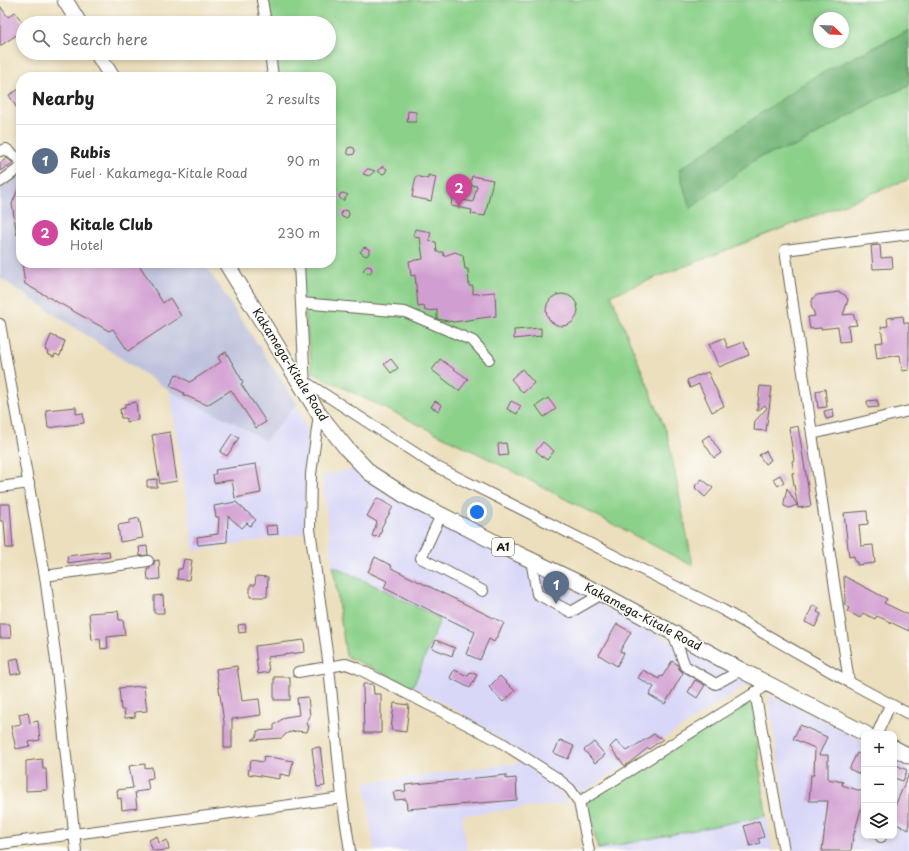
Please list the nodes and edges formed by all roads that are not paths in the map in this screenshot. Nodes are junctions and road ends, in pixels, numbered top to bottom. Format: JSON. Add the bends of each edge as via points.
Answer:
{"nodes":[{"id":1,"x":65,"y":0,"type":"edge"},
{"id":2,"x":262,"y":0,"type":"edge"},
{"id":3,"x":75,"y":16,"type":"edge"},
{"id":4,"x":265,"y":16,"type":"edge"},
{"id":5,"x":102,"y":60,"type":"edge"},
{"id":6,"x":271,"y":60,"type":"edge"},
{"id":7,"x":109,"y":72,"type":"edge"},
{"id":8,"x":273,"y":72,"type":"edge"},
{"id":9,"x":0,"y":151,"type":"edge"},
{"id":10,"x":16,"y":157,"type":"edge"},
{"id":11,"x":16,"y":171,"type":"edge"},
{"id":12,"x":0,"y":182,"type":"edge"},
{"id":13,"x":909,"y":234,"type":"edge"},
{"id":14,"x":229,"y":268,"type":"edge"},
{"id":15,"x":299,"y":268,"type":"edge"},
{"id":16,"x":301,"y":303,"type":"junction"},
{"id":17,"x":0,"y":324,"type":"edge"},
{"id":18,"x":489,"y":360,"type":"dead end"},
{"id":19,"x":305,"y":387,"type":"junction"},
{"id":20,"x":909,"y":411,"type":"edge"},
{"id":21,"x":319,"y":414,"type":"junction"},
{"id":22,"x":812,"y":434,"type":"junction"},
{"id":23,"x":29,"y":483,"type":"junction"},
{"id":24,"x":0,"y":487,"type":"edge"},
{"id":25,"x":441,"y":515,"type":"junction"},
{"id":26,"x":532,"y":560,"type":"junction"},
{"id":27,"x":148,"y":561,"type":"dead end"},
{"id":28,"x":45,"y":576,"type":"junction"},
{"id":29,"x":483,"y":591,"type":"dead end"},
{"id":30,"x":602,"y":594,"type":"junction"},
{"id":31,"x":673,"y":633,"type":"junction"},
{"id":32,"x":329,"y":667,"type":"junction"},
{"id":33,"x":741,"y":670,"type":"junction"},
{"id":34,"x":298,"y":672,"type":"dead end"},
{"id":35,"x":848,"y":682,"type":"junction"},
{"id":36,"x":769,"y":684,"type":"junction"},
{"id":37,"x":755,"y":692,"type":"junction"},
{"id":38,"x":890,"y":705,"type":"junction"},
{"id":39,"x":909,"y":714,"type":"edge"},
{"id":40,"x":861,"y":731,"type":"edge"},
{"id":41,"x":878,"y":731,"type":"edge"},
{"id":42,"x":342,"y":798,"type":"junction"},
{"id":43,"x":579,"y":802,"type":"junction"},
{"id":44,"x":74,"y":834,"type":"junction"},
{"id":45,"x":0,"y":844,"type":"edge"},
{"id":46,"x":76,"y":851,"type":"edge"},
{"id":47,"x":350,"y":851,"type":"edge"},
{"id":48,"x":589,"y":851,"type":"edge"},
{"id":49,"x":784,"y":851,"type":"edge"}],
"edges":[{"from":1,"to":3,"type":"highway"},
{"from":2,"to":4,"type":"street"},
{"from":5,"to":7,"type":"highway"},
{"from":6,"to":8,"type":"street"},
{"from":9,"to":10,"type":"street","via":[[6,149]]},
{"from":11,"to":12,"type":"street"},
{"from":13,"to":22,"type":"street","via":[[785,250]]},
{"from":14,"to":19,"type":"highway","name":"Kakamega-Kitale Road","number":"A1"},
{"from":15,"to":16,"type":"street"},
{"from":16,"to":18,"type":"street","via":[[405,312],[473,341]]},
{"from":16,"to":19,"type":"street"},
{"from":17,"to":23,"type":"street"},
{"from":19,"to":21,"type":"highway","name":"Kakamega-Kitale Road","number":"A1"},
{"from":19,"to":35,"type":"street","via":[[437,467],[723,610]]},
{"from":20,"to":22,"type":"street"},
{"from":21,"to":25,"type":"highway","name":"Kakamega-Kitale Road","number":"A1","via":[[347,449],[370,472],[407,497]]},
{"from":21,"to":32,"type":"street","via":[[311,474],[310,529]]},
{"from":22,"to":35,"type":"street"},
{"from":23,"to":24,"type":"street"},
{"from":23,"to":28,"type":"street"},
{"from":25,"to":26,"type":"highway","name":"Kakamega-Kitale Road","number":"A1"},
{"from":25,"to":29,"type":"street","via":[[421,558]]},
{"from":26,"to":30,"type":"highway","name":"Kakamega-Kitale Road","number":"A1"},
{"from":26,"to":30,"type":"street","via":[[537,594],[571,612]]},
{"from":27,"to":28,"type":"street"},
{"from":28,"to":44,"type":"street"},
{"from":30,"to":31,"type":"highway","name":"Kakamega-Kitale Road","number":"A1"},
{"from":31,"to":33,"type":"highway","name":"Kakamega-Kitale Road","number":"A1"},
{"from":31,"to":33,"type":"street","via":[[685,666],[716,684]]},
{"from":32,"to":34,"type":"street"},
{"from":32,"to":42,"type":"street"},
{"from":32,"to":43,"type":"street","via":[[346,664],[357,668],[499,741],[557,778],[570,789]]},
{"from":33,"to":36,"type":"highway","name":"Kakamega-Kitale Road","number":"A1"},
{"from":35,"to":38,"type":"street"},
{"from":36,"to":37,"type":"street"},
{"from":36,"to":40,"type":"highway","name":"Kakamega-Kitale Road","number":"A1"},
{"from":37,"to":43,"type":"street"},
{"from":37,"to":49,"type":"street"},
{"from":38,"to":39,"type":"street"},
{"from":38,"to":41,"type":"street"},
{"from":42,"to":44,"type":"street"},
{"from":42,"to":47,"type":"street"},
{"from":43,"to":48,"type":"street"},
{"from":44,"to":45,"type":"street"},
{"from":44,"to":46,"type":"street"}]}
